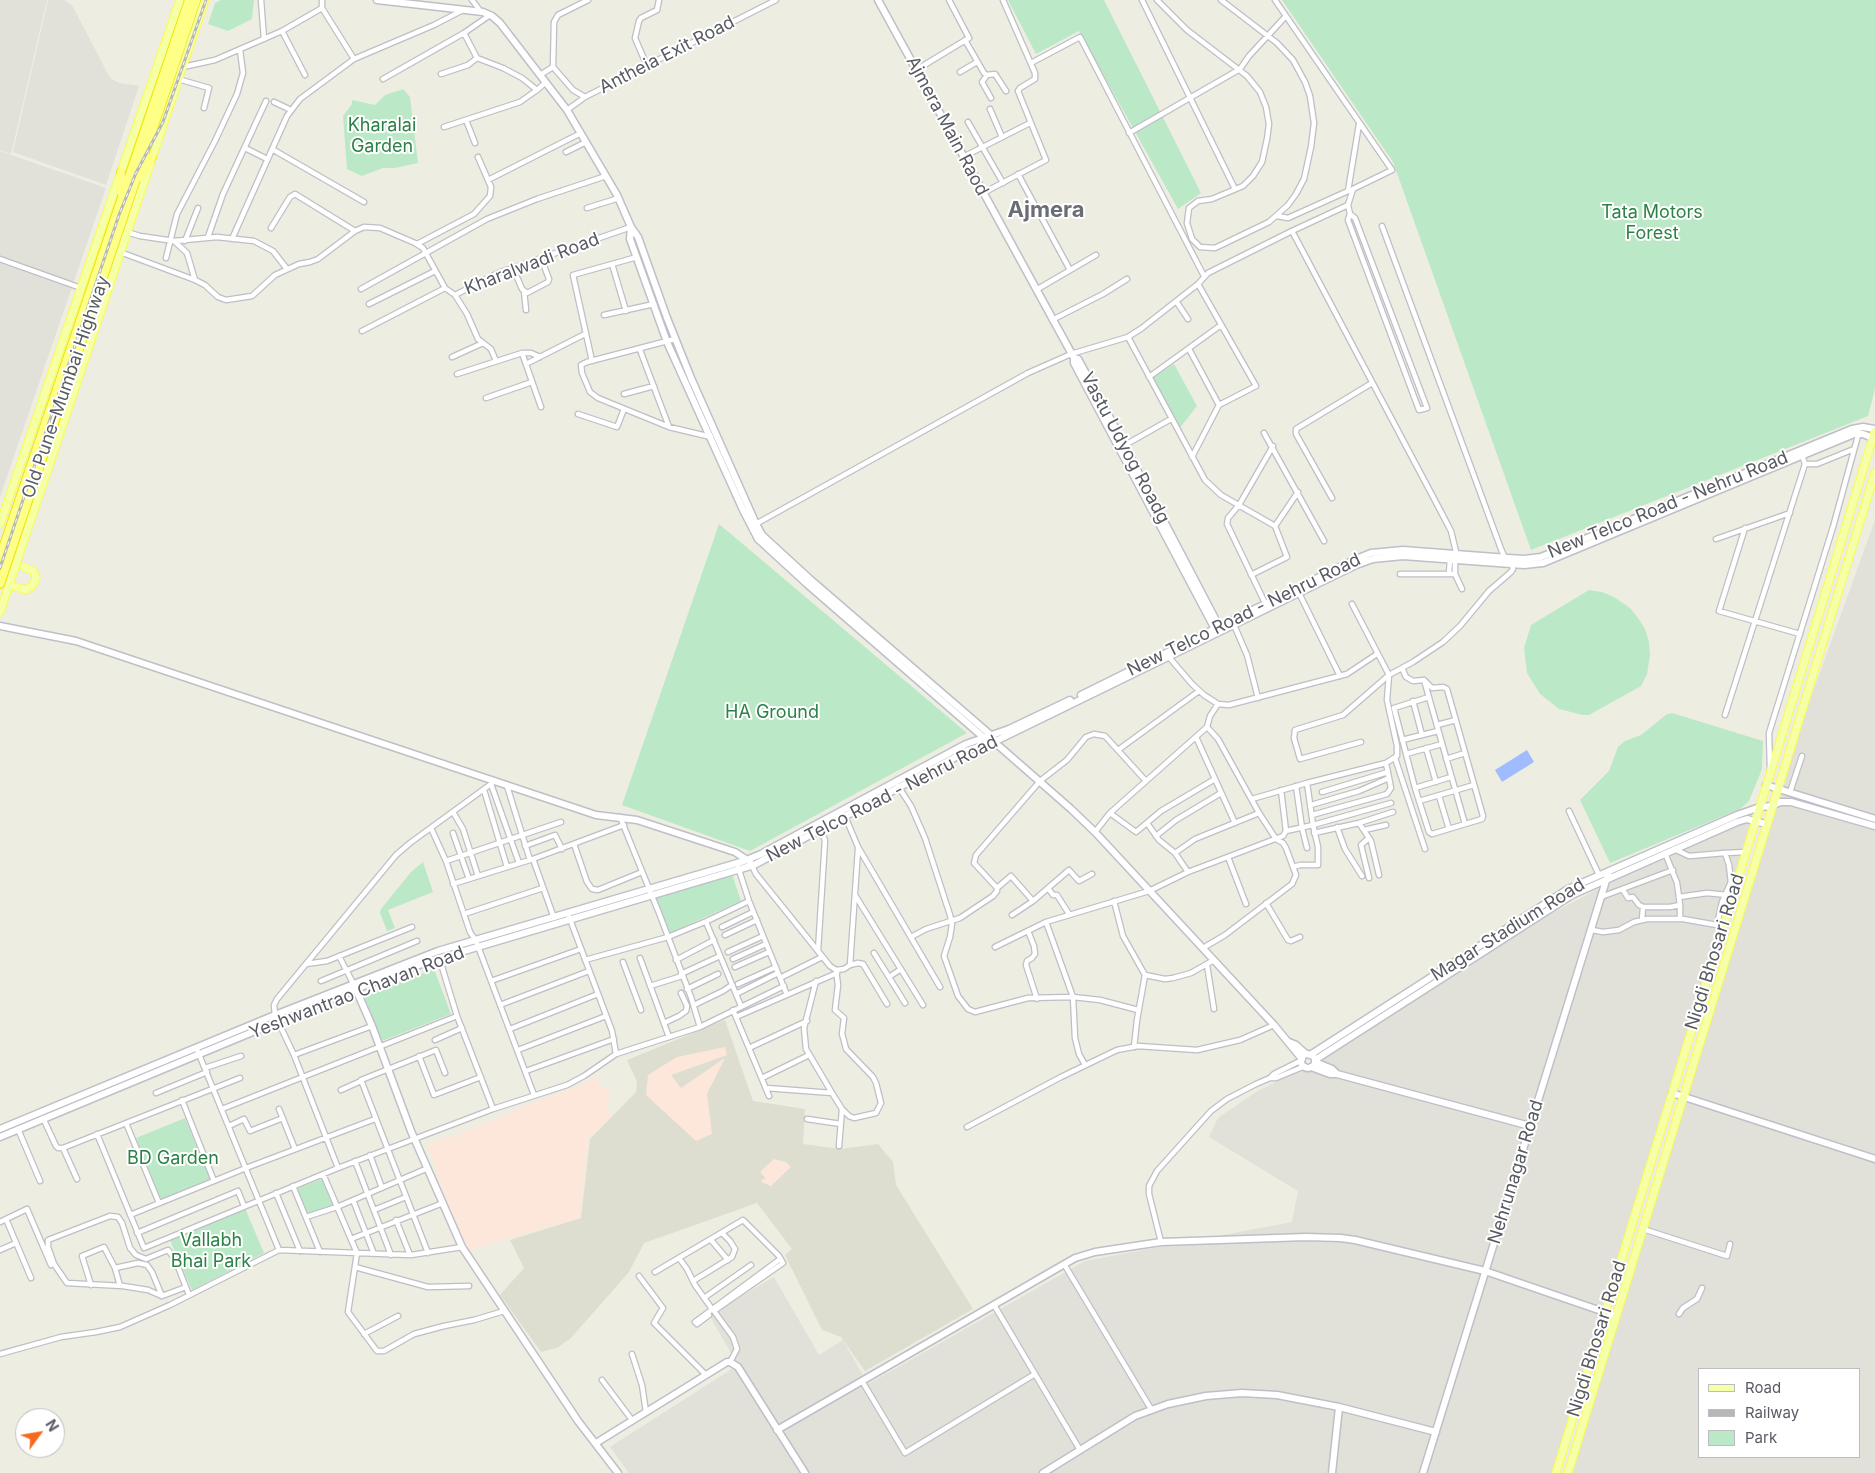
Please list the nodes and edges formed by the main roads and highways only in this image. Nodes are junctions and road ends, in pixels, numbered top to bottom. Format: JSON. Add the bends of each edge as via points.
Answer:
{"nodes":[{"id":1,"x":180,"y":0,"type":"edge"},
{"id":2,"x":189,"y":0,"type":"edge"},
{"id":3,"x":196,"y":0,"type":"edge"},
{"id":4,"x":205,"y":0,"type":"edge"},
{"id":5,"x":152,"y":157,"type":"junction"},
{"id":6,"x":121,"y":172,"type":"junction"},
{"id":7,"x":133,"y":190,"type":"junction"},
{"id":8,"x":120,"y":200,"type":"junction"},
{"id":9,"x":1875,"y":434,"type":"edge"},
{"id":10,"x":1875,"y":473,"type":"edge"},
{"id":11,"x":0,"y":524,"type":"edge"},
{"id":12,"x":0,"y":557,"type":"edge"},
{"id":13,"x":24,"y":567,"type":"dead end"},
{"id":14,"x":0,"y":584,"type":"edge"},
{"id":15,"x":9,"y":585,"type":"junction"},
{"id":16,"x":0,"y":612,"type":"edge"},
{"id":17,"x":1556,"y":1473,"type":"edge"},
{"id":18,"x":1568,"y":1473,"type":"edge"}],
"edges":[{"from":1,"to":6,"type":"main road"},
{"from":2,"to":8,"type":"highway","name":"Old Pune–Mumbai Highway"},
{"from":3,"to":7,"type":"highway"},
{"from":4,"to":5,"type":"main road"},
{"from":5,"to":7,"type":"highway"},
{"from":5,"to":15,"type":"main road"},
{"from":6,"to":8,"type":"highway"},
{"from":6,"to":11,"type":"main road"},
{"from":7,"to":14,"type":"highway","name":"Old Pune–Mumbai Highway"},
{"from":8,"to":12,"type":"highway","name":"Old Pune–Mumbai Highway"},
{"from":9,"to":17,"type":"main road","name":"Nigdi Bhosari Road","via":[[1756,821],[1733,884]]},
{"from":10,"to":18,"type":"main road","name":"Nigdi Bhosari Road"},
{"from":13,"to":15,"type":"main road","via":[[36,575],[33,585],[26,590]]},
{"from":15,"to":16,"type":"main road"}]}
